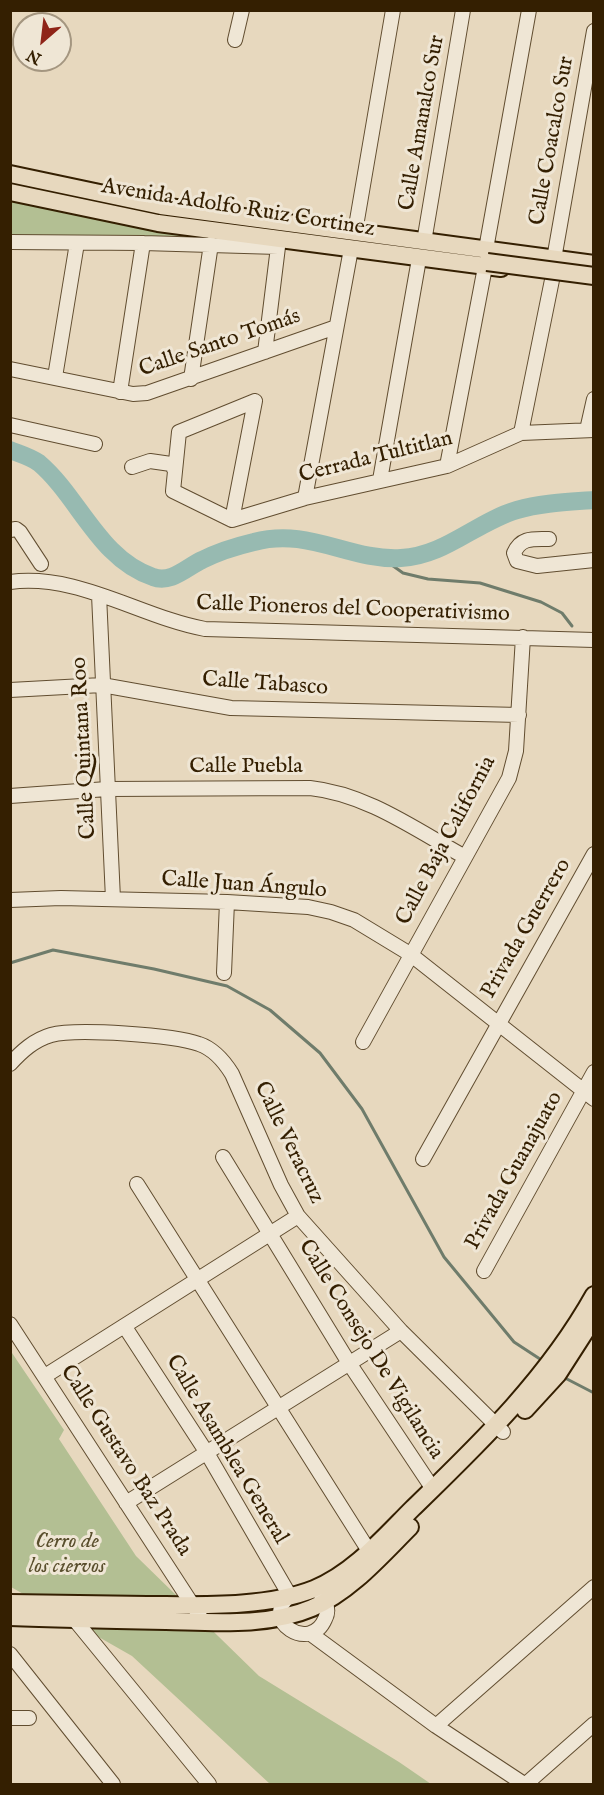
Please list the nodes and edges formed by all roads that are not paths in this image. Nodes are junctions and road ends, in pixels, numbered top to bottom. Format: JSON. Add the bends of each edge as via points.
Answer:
{"nodes":[{"id":1,"x":242,"y":10,"type":"edge"},
{"id":2,"x":393,"y":10,"type":"edge"},
{"id":3,"x":463,"y":10,"type":"edge"},
{"id":4,"x":529,"y":10,"type":"edge"},
{"id":5,"x":594,"y":31,"type":"edge"},
{"id":6,"x":235,"y":40,"type":"dead end"},
{"id":7,"x":10,"y":174,"type":"edge"},
{"id":8,"x":10,"y":192,"type":"edge"},
{"id":9,"x":355,"y":232,"type":"junction"},
{"id":10,"x":10,"y":242,"type":"edge"},
{"id":11,"x":424,"y":242,"type":"junction"},
{"id":12,"x":77,"y":243,"type":"junction"},
{"id":13,"x":143,"y":243,"type":"junction"},
{"id":14,"x":278,"y":243,"type":"junction"},
{"id":15,"x":211,"y":244,"type":"junction"},
{"id":16,"x":351,"y":249,"type":"junction"},
{"id":17,"x":487,"y":258,"type":"junction"},
{"id":18,"x":419,"y":259,"type":"junction"},
{"id":19,"x":553,"y":267,"type":"junction"},
{"id":20,"x":591,"y":273,"type":"edge"},
{"id":21,"x":336,"y":327,"type":"junction"},
{"id":22,"x":265,"y":352,"type":"junction"},
{"id":23,"x":10,"y":369,"type":"edge"},
{"id":24,"x":55,"y":377,"type":"junction"},
{"id":25,"x":191,"y":379,"type":"junction"},
{"id":26,"x":120,"y":392,"type":"junction"},
{"id":27,"x":594,"y":399,"type":"edge"},
{"id":28,"x":10,"y":425,"type":"edge"},
{"id":29,"x":590,"y":430,"type":"edge"},
{"id":30,"x":521,"y":433,"type":"junction"},
{"id":31,"x":95,"y":444,"type":"dead end"},
{"id":32,"x":176,"y":453,"type":"junction"},
{"id":33,"x":150,"y":460,"type":"junction"},
{"id":34,"x":447,"y":466,"type":"junction"},
{"id":35,"x":132,"y":467,"type":"dead end"},
{"id":36,"x":174,"y":469,"type":"junction"},
{"id":37,"x":380,"y":480,"type":"junction"},
{"id":38,"x":305,"y":498,"type":"junction"},
{"id":39,"x":232,"y":520,"type":"junction"},
{"id":40,"x":10,"y":530,"type":"edge"},
{"id":41,"x":549,"y":538,"type":"dead end"},
{"id":42,"x":594,"y":560,"type":"edge"},
{"id":43,"x":41,"y":564,"type":"dead end"},
{"id":44,"x":10,"y":582,"type":"edge"},
{"id":45,"x":99,"y":595,"type":"junction"},
{"id":46,"x":523,"y":638,"type":"junction"},
{"id":47,"x":594,"y":640,"type":"edge"},
{"id":48,"x":102,"y":685,"type":"junction"},
{"id":49,"x":10,"y":690,"type":"edge"},
{"id":50,"x":519,"y":715,"type":"junction"},
{"id":51,"x":107,"y":789,"type":"junction"},
{"id":52,"x":10,"y":796,"type":"edge"},
{"id":53,"x":594,"y":854,"type":"edge"},
{"id":54,"x":465,"y":857,"type":"junction"},
{"id":55,"x":113,"y":899,"type":"junction"},
{"id":56,"x":10,"y":900,"type":"edge"},
{"id":57,"x":227,"y":902,"type":"junction"},
{"id":58,"x":410,"y":954,"type":"junction"},
{"id":59,"x":224,"y":973,"type":"dead end"},
{"id":60,"x":497,"y":1024,"type":"junction"},
{"id":61,"x":363,"y":1042,"type":"dead end"},
{"id":62,"x":10,"y":1064,"type":"edge"},
{"id":63,"x":594,"y":1072,"type":"edge"},
{"id":64,"x":588,"y":1095,"type":"edge"},
{"id":65,"x":223,"y":1157,"type":"dead end"},
{"id":66,"x":423,"y":1159,"type":"dead end"},
{"id":67,"x":137,"y":1184,"type":"dead end"},
{"id":68,"x":298,"y":1216,"type":"junction"},
{"id":69,"x":271,"y":1234,"type":"junction"},
{"id":70,"x":484,"y":1271,"type":"dead end"},
{"id":71,"x":198,"y":1279,"type":"junction"},
{"id":72,"x":592,"y":1306,"type":"edge"},
{"id":73,"x":10,"y":1324,"type":"edge"},
{"id":74,"x":125,"y":1327,"type":"junction"},
{"id":75,"x":401,"y":1331,"type":"junction"},
{"id":76,"x":350,"y":1363,"type":"junction"},
{"id":77,"x":45,"y":1376,"type":"junction"},
{"id":78,"x":278,"y":1408,"type":"junction"},
{"id":79,"x":499,"y":1429,"type":"junction"},
{"id":80,"x":207,"y":1453,"type":"junction"},
{"id":81,"x":434,"y":1489,"type":"junction"},
{"id":82,"x":126,"y":1503,"type":"junction"},
{"id":83,"x":369,"y":1551,"type":"junction"},
{"id":84,"x":594,"y":1587,"type":"edge"},
{"id":85,"x":320,"y":1595,"type":"junction"},
{"id":86,"x":290,"y":1596,"type":"junction"},
{"id":87,"x":10,"y":1603,"type":"edge"},
{"id":88,"x":61,"y":1604,"type":"junction"},
{"id":89,"x":192,"y":1605,"type":"junction"},
{"id":90,"x":10,"y":1617,"type":"edge"},
{"id":91,"x":280,"y":1618,"type":"junction"},
{"id":92,"x":74,"y":1620,"type":"junction"},
{"id":93,"x":203,"y":1622,"type":"junction"},
{"id":94,"x":311,"y":1634,"type":"junction"},
{"id":95,"x":10,"y":1654,"type":"edge"},
{"id":96,"x":10,"y":1718,"type":"edge"},
{"id":97,"x":29,"y":1718,"type":"dead end"},
{"id":98,"x":594,"y":1724,"type":"edge"},
{"id":99,"x":436,"y":1726,"type":"junction"},
{"id":100,"x":113,"y":1785,"type":"edge"},
{"id":101,"x":209,"y":1785,"type":"edge"},
{"id":102,"x":525,"y":1785,"type":"edge"}],
"edges":[{"from":1,"to":6,"type":"street"},
{"from":2,"to":9,"type":"street"},
{"from":3,"to":11,"type":"street","name":"Calle Amanalco Sur"},
{"from":4,"to":17,"type":"street"},
{"from":5,"to":19,"type":"street","name":"Calle Coacalco Sur"},
{"from":7,"to":9,"type":"main road","name":"Avenida Adolfo Ruiz Cortinez","via":[[152,204]]},
{"from":8,"to":14,"type":"main road","name":"Avenida Adolfo Ruiz Cortinez","via":[[159,224]]},
{"from":9,"to":11,"type":"main road","name":"Avenida Adolfo Ruiz Cortinez"},
{"from":10,"to":12,"type":"street"},
{"from":11,"to":17,"type":"main road","name":"Avenida Adolfo Ruiz Cortinez","via":[[455,246]]},
{"from":12,"to":13,"type":"street"},
{"from":12,"to":24,"type":"street"},
{"from":13,"to":15,"type":"street"},
{"from":13,"to":26,"type":"street"},
{"from":14,"to":15,"type":"street"},
{"from":14,"to":16,"type":"main road","name":"Avenida Adolfo Ruiz Cortinez"},
{"from":14,"to":22,"type":"street"},
{"from":15,"to":25,"type":"street"},
{"from":16,"to":18,"type":"main road","name":"Avenida Adolfo Ruiz Cortinez"},
{"from":16,"to":21,"type":"street"},
{"from":17,"to":18,"type":"main road","name":"Avenida Adolfo Ruiz Cortinez","via":[[460,262]]},
{"from":17,"to":19,"type":"main road","name":"Avenida Adolfo Ruiz Cortinez"},
{"from":17,"to":20,"type":"main road","name":"Avenida Adolfo Ruiz Cortinez"},
{"from":17,"to":34,"type":"street"},
{"from":18,"to":37,"type":"street"},
{"from":19,"to":20,"type":"main road","name":"Avenida Adolfo Ruiz Cortinez"},
{"from":19,"to":30,"type":"street","name":"Calle Coacalco Sur"},
{"from":21,"to":22,"type":"street","name":"Calle Santo Tomás"},
{"from":21,"to":38,"type":"street"},
{"from":22,"to":25,"type":"street","name":"Calle Santo Tomás"},
{"from":23,"to":24,"type":"street","name":"Calle Santo Tomás"},
{"from":24,"to":26,"type":"street","name":"Calle Santo Tomás"},
{"from":25,"to":26,"type":"street","name":"Calle Santo Tomás","via":[[147,393]]},
{"from":27,"to":29,"type":"street"},
{"from":28,"to":31,"type":"street"},
{"from":29,"to":30,"type":"street","name":"Cerrada Tultitlan"},
{"from":30,"to":34,"type":"street","name":"Cerrada Tultitlan"},
{"from":32,"to":33,"type":"street"},
{"from":32,"to":36,"type":"street"},
{"from":32,"to":39,"type":"street","via":[[179,432],[255,401]]},
{"from":33,"to":35,"type":"street"},
{"from":33,"to":36,"type":"street","via":[[171,464]]},
{"from":34,"to":37,"type":"street","name":"Cerrada Tultitlan"},
{"from":36,"to":39,"type":"street","via":[[173,491]]},
{"from":37,"to":38,"type":"street","name":"Cerrada Tultitlan"},
{"from":38,"to":39,"type":"street","name":"Cerrada Tultitlan"},
{"from":40,"to":43,"type":"street","via":[[20,532]]},
{"from":41,"to":42,"type":"street","via":[[525,540],[517,546],[517,561],[537,566]]},
{"from":44,"to":45,"type":"street","name":"Calle Pioneros del Cooperativismo","via":[[58,583]]},
{"from":45,"to":46,"type":"street","name":"Calle Pioneros del Cooperativismo","via":[[205,629]]},
{"from":45,"to":48,"type":"street","name":"Calle Quintana Roo"},
{"from":46,"to":47,"type":"street","name":"Calle Pioneros del Cooperativismo"},
{"from":46,"to":50,"type":"street","name":"Calle Baja California"},
{"from":48,"to":49,"type":"street","name":"Calle Tabasco"},
{"from":48,"to":50,"type":"street","name":"Calle Tabasco","via":[[231,708]]},
{"from":48,"to":51,"type":"street","name":"Calle Quintana Roo"},
{"from":50,"to":54,"type":"street","name":"Calle Baja California","via":[[509,778]]},
{"from":51,"to":52,"type":"street","name":"Calle Puebla"},
{"from":51,"to":54,"type":"street","name":"Calle Puebla","via":[[335,790]]},
{"from":51,"to":55,"type":"street","name":"Calle Quintana Roo"},
{"from":53,"to":60,"type":"street","name":"Privada Guerrero"},
{"from":54,"to":58,"type":"street","name":"Calle Baja California"},
{"from":55,"to":56,"type":"street","name":"Calle Juan Ángulo"},
{"from":55,"to":57,"type":"street","name":"Calle Juan Ángulo"},
{"from":57,"to":58,"type":"street","name":"Calle Juan Ángulo","via":[[331,912],[364,925]]},
{"from":57,"to":59,"type":"street"},
{"from":58,"to":60,"type":"street","name":"Calle Juan Ángulo"},
{"from":58,"to":61,"type":"street","name":"Calle Baja California"},
{"from":60,"to":64,"type":"street","name":"Calle Juan Ángulo"},
{"from":60,"to":66,"type":"street","name":"Privada Guerrero"},
{"from":62,"to":68,"type":"street","name":"Calle Veracruz","via":[[38,1040],[67,1031],[200,1044],[223,1060],[232,1074]]},
{"from":63,"to":64,"type":"street","name":"Privada Guanajuato"},
{"from":64,"to":70,"type":"street","name":"Privada Guanajuato"},
{"from":65,"to":69,"type":"street","name":"Calle Consejo De Vigilancia"},
{"from":67,"to":71,"type":"street"},
{"from":68,"to":69,"type":"street"},
{"from":68,"to":75,"type":"street","name":"Calle Veracruz"},
{"from":69,"to":71,"type":"street"},
{"from":69,"to":76,"type":"street","name":"Calle Consejo De Vigilancia"},
{"from":71,"to":74,"type":"street"},
{"from":71,"to":78,"type":"street"},
{"from":72,"to":79,"type":"main road","via":[[543,1393]]},
{"from":73,"to":77,"type":"street","name":"Calle Gustavo Baz Prada"},
{"from":74,"to":77,"type":"street"},
{"from":74,"to":80,"type":"street","name":"Calle Asamblea General"},
{"from":75,"to":76,"type":"street"},
{"from":75,"to":79,"type":"street","name":"Calle Veracruz"},
{"from":76,"to":78,"type":"street"},
{"from":76,"to":81,"type":"street","name":"Calle Consejo De Vigilancia"},
{"from":77,"to":82,"type":"street","name":"Calle Gustavo Baz Prada"},
{"from":78,"to":80,"type":"street"},
{"from":78,"to":83,"type":"street"},
{"from":79,"to":81,"type":"main road"},
{"from":79,"to":85,"type":"main road","via":[[377,1560]]},
{"from":80,"to":82,"type":"street"},
{"from":80,"to":86,"type":"street","name":"Calle Asamblea General"},
{"from":81,"to":83,"type":"main road"},
{"from":82,"to":89,"type":"street","name":"Calle Gustavo Baz Prada"},
{"from":83,"to":85,"type":"main road"},
{"from":84,"to":99,"type":"street"},
{"from":85,"to":86,"type":"main road"},
{"from":85,"to":91,"type":"main road","via":[[302,1612]]},
{"from":85,"to":94,"type":"street","via":[[328,1614],[322,1626]]},
{"from":86,"to":89,"type":"main road"},
{"from":86,"to":91,"type":"street","via":[[282,1602]]},
{"from":87,"to":88,"type":"main road"},
{"from":88,"to":89,"type":"main road"},
{"from":88,"to":92,"type":"street"},
{"from":89,"to":93,"type":"street","name":"Calle Gustavo Baz Prada"},
{"from":90,"to":92,"type":"main road"},
{"from":91,"to":93,"type":"main road"},
{"from":91,"to":94,"type":"street","via":[[287,1629],[298,1635]]},
{"from":92,"to":93,"type":"main road"},
{"from":92,"to":101,"type":"street"},
{"from":94,"to":99,"type":"street"},
{"from":95,"to":100,"type":"street"},
{"from":96,"to":97,"type":"street"},
{"from":98,"to":102,"type":"street"},
{"from":99,"to":102,"type":"street"}]}
